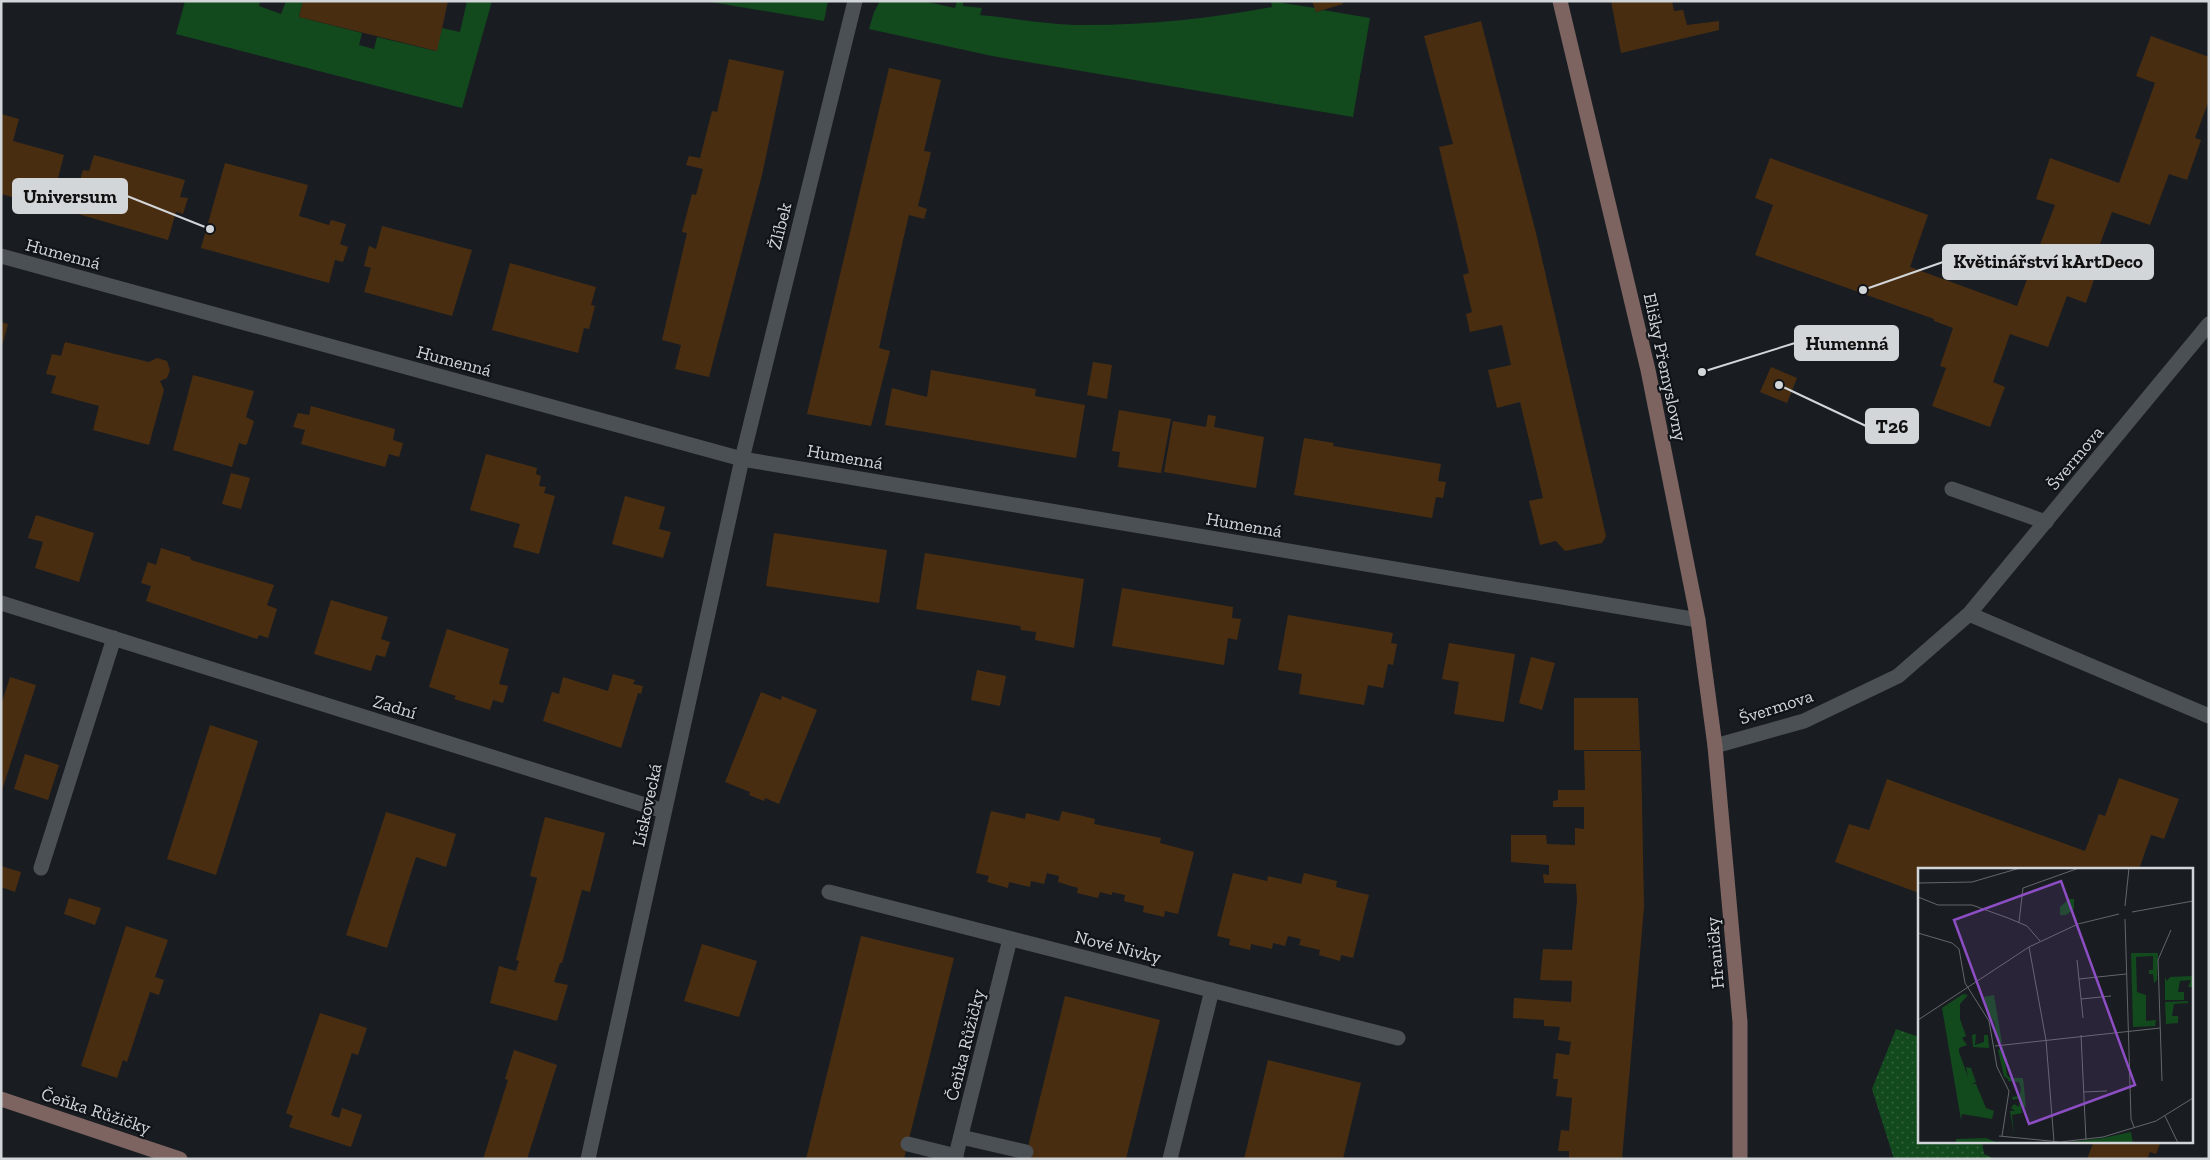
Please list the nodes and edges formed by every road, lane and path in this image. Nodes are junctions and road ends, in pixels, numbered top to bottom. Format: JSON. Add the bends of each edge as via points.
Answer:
{"nodes":[{"id":1,"x":855,"y":1,"type":"edge"},
{"id":2,"x":1560,"y":1,"type":"edge"},
{"id":3,"x":1,"y":256,"type":"edge"},
{"id":4,"x":2209,"y":324,"type":"edge"},
{"id":5,"x":742,"y":459,"type":"junction"},
{"id":6,"x":1952,"y":489,"type":"dead end"},
{"id":7,"x":2046,"y":522,"type":"junction"},
{"id":8,"x":1,"y":603,"type":"edge"},
{"id":9,"x":1969,"y":614,"type":"junction"},
{"id":10,"x":1698,"y":620,"type":"junction"},
{"id":11,"x":114,"y":638,"type":"junction"},
{"id":12,"x":2209,"y":716,"type":"edge"},
{"id":13,"x":1715,"y":746,"type":"junction"},
{"id":14,"x":664,"y":810,"type":"junction"},
{"id":15,"x":41,"y":868,"type":"dead end"},
{"id":16,"x":829,"y":892,"type":"dead end"},
{"id":17,"x":1010,"y":939,"type":"junction"},
{"id":18,"x":1212,"y":990,"type":"junction"},
{"id":19,"x":1398,"y":1038,"type":"dead end"},
{"id":20,"x":1,"y":1099,"type":"edge"},
{"id":21,"x":961,"y":1138,"type":"junction"},
{"id":22,"x":908,"y":1144,"type":"dead end"},
{"id":23,"x":1026,"y":1152,"type":"dead end"},
{"id":24,"x":956,"y":1158,"type":"edge"},
{"id":25,"x":180,"y":1159,"type":"edge"},
{"id":26,"x":588,"y":1159,"type":"edge"},
{"id":27,"x":1170,"y":1159,"type":"edge"},
{"id":28,"x":1740,"y":1159,"type":"edge"}],
"edges":[{"from":1,"to":5,"type":"street","name":"Žlíbek"},
{"from":2,"to":10,"type":"street","name":"Elišky Přemyslovny","via":[[1648,370]]},
{"from":3,"to":5,"type":"street","name":"Humenná"},
{"from":4,"to":7,"type":"street","name":"Švermova"},
{"from":5,"to":10,"type":"street","name":"Humenná"},
{"from":5,"to":14,"type":"street","name":"Lískovecká"},
{"from":6,"to":7,"type":"street"},
{"from":7,"to":9,"type":"street","name":"Švermova"},
{"from":8,"to":11,"type":"street","name":"Zadní"},
{"from":9,"to":12,"type":"street"},
{"from":9,"to":13,"type":"street","name":"Švermova","via":[[1898,676],[1804,721]]},
{"from":10,"to":13,"type":"street","name":"Elišky Přemyslovny"},
{"from":11,"to":14,"type":"street","name":"Zadní"},
{"from":11,"to":15,"type":"street"},
{"from":13,"to":28,"type":"street","name":"Hraničky","via":[[1740,1022]]},
{"from":14,"to":26,"type":"street","name":"Lískovecká"},
{"from":16,"to":17,"type":"street","name":"Nové Nivky"},
{"from":17,"to":18,"type":"street","name":"Nové Nivky"},
{"from":17,"to":21,"type":"street","name":"Čeňka Růžičky"},
{"from":18,"to":19,"type":"street","name":"Nové Nivky"},
{"from":18,"to":27,"type":"street"},
{"from":20,"to":25,"type":"street","name":"Čeňka Růžičky"},
{"from":21,"to":23,"type":"street"},
{"from":21,"to":24,"type":"street","name":"Čeňka Růžičky"},
{"from":22,"to":24,"type":"street"}]}
